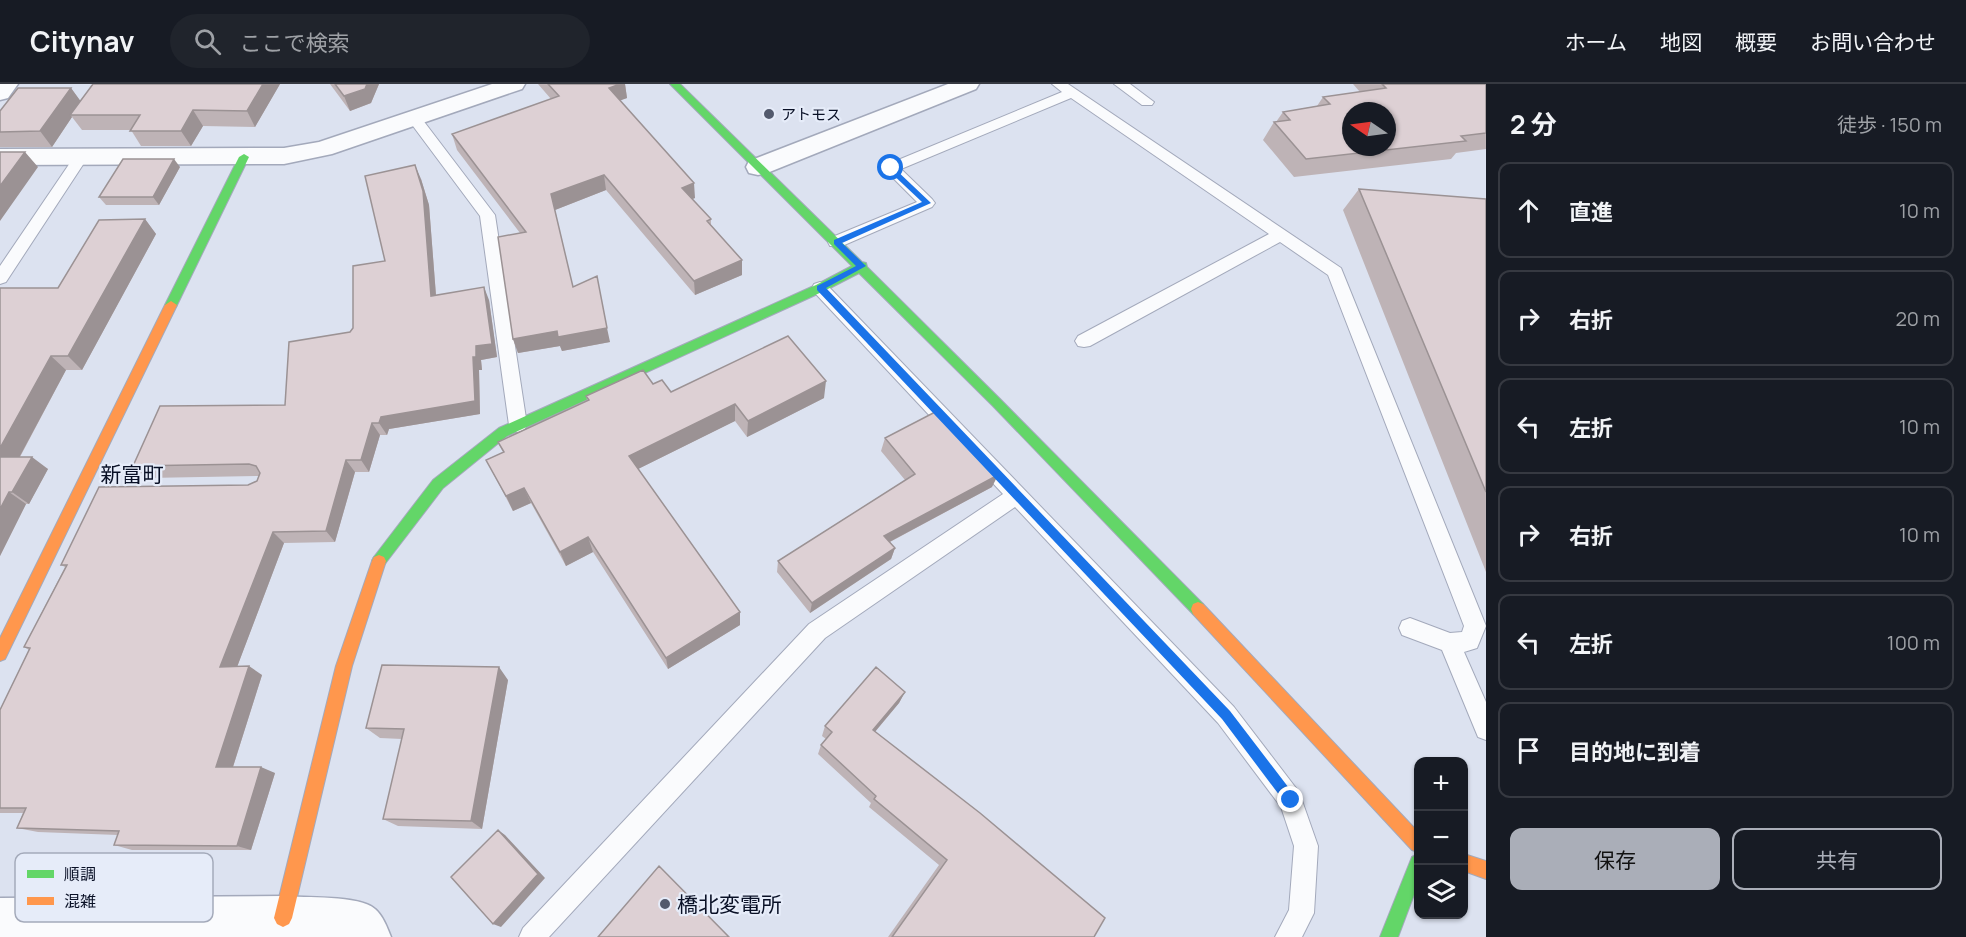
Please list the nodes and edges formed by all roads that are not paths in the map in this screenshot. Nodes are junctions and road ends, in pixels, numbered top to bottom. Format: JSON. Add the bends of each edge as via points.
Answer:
{"nodes":[{"id":1,"x":7,"y":84,"type":"edge"},
{"id":2,"x":514,"y":84,"type":"edge"},
{"id":3,"x":675,"y":84,"type":"edge"},
{"id":4,"x":969,"y":84,"type":"edge"},
{"id":5,"x":1120,"y":84,"type":"edge"},
{"id":6,"x":1065,"y":89,"type":"edge"},
{"id":7,"x":0,"y":93,"type":"edge"},
{"id":8,"x":1147,"y":102,"type":"dead end"},
{"id":9,"x":414,"y":118,"type":"junction"},
{"id":10,"x":0,"y":157,"type":"edge"},
{"id":11,"x":81,"y":157,"type":"junction"},
{"id":12,"x":244,"y":157,"type":"junction"},
{"id":13,"x":758,"y":167,"type":"junction"},
{"id":14,"x":1280,"y":235,"type":"junction"},
{"id":15,"x":836,"y":242,"type":"junction"},
{"id":16,"x":862,"y":266,"type":"junction"},
{"id":17,"x":0,"y":278,"type":"edge"},
{"id":18,"x":820,"y":288,"type":"junction"},
{"id":19,"x":1084,"y":341,"type":"dead end"},
{"id":20,"x":518,"y":425,"type":"junction"},
{"id":21,"x":81,"y":489,"type":"junction"},
{"id":22,"x":105,"y":489,"type":"edge"},
{"id":23,"x":1017,"y":495,"type":"junction"},
{"id":24,"x":1410,"y":628,"type":"dead end"},
{"id":25,"x":3,"y":642,"type":"edge"},
{"id":26,"x":1450,"y":643,"type":"junction"},
{"id":27,"x":1486,"y":729,"type":"edge"},
{"id":28,"x":1414,"y":839,"type":"edge"},
{"id":29,"x":1468,"y":864,"type":"edge"},
{"id":30,"x":1418,"y":865,"type":"edge"},
{"id":31,"x":1486,"y":870,"type":"edge"},
{"id":32,"x":283,"y":918,"type":"junction"},
{"id":33,"x":0,"y":920,"type":"edge"},
{"id":34,"x":15,"y":921,"type":"edge"},
{"id":35,"x":39,"y":922,"type":"edge"},
{"id":36,"x":137,"y":927,"type":"edge"},
{"id":37,"x":369,"y":937,"type":"edge"},
{"id":38,"x":532,"y":937,"type":"edge"},
{"id":39,"x":1288,"y":937,"type":"edge"},
{"id":40,"x":1389,"y":937,"type":"edge"}],
"edges":[{"from":1,"to":7,"type":"street"},
{"from":2,"to":9,"type":"street"},
{"from":3,"to":13,"type":"street"},
{"from":4,"to":13,"type":"street"},
{"from":5,"to":8,"type":"lane"},
{"from":6,"to":14,"type":"lane"},
{"from":6,"to":15,"type":"lane","via":[[891,168],[927,203]]},
{"from":9,"to":12,"type":"street","via":[[323,149],[284,156]]},
{"from":9,"to":20,"type":"lane","via":[[487,215]]},
{"from":10,"to":11,"type":"street"},
{"from":11,"to":12,"type":"street"},
{"from":11,"to":17,"type":"lane"},
{"from":12,"to":21,"type":"street"},
{"from":13,"to":15,"type":"street"},
{"from":14,"to":19,"type":"lane"},
{"from":14,"to":26,"type":"lane","via":[[1335,272],[1475,626],[1469,641]]},
{"from":15,"to":16,"type":"street"},
{"from":16,"to":18,"type":"street"},
{"from":16,"to":28,"type":"street","via":[[1227,638]]},
{"from":18,"to":20,"type":"street"},
{"from":18,"to":23,"type":"lane"},
{"from":20,"to":32,"type":"street","via":[[503,432],[438,484],[380,559],[344,666]]},
{"from":21,"to":22,"type":"lane"},
{"from":21,"to":25,"type":"street"},
{"from":23,"to":38,"type":"lane","via":[[817,631]]},
{"from":23,"to":39,"type":"lane","via":[[1226,715],[1291,800],[1306,846],[1301,913]]},
{"from":24,"to":26,"type":"lane"},
{"from":26,"to":27,"type":"lane"},
{"from":29,"to":31,"type":"street"},
{"from":30,"to":40,"type":"street"},
{"from":32,"to":36,"type":"street"},
{"from":32,"to":37,"type":"street","via":[[359,923]]},
{"from":33,"to":34,"type":"street"},
{"from":35,"to":36,"type":"street"}]}
